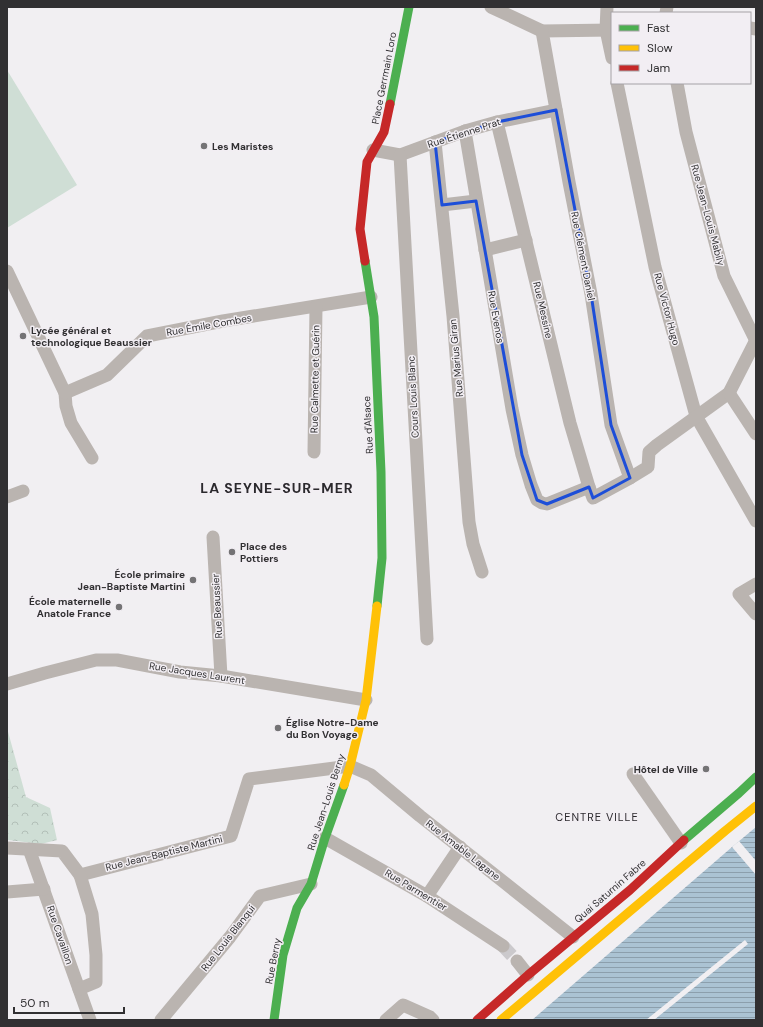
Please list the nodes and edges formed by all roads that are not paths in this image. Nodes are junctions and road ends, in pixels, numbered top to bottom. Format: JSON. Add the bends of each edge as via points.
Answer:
{"nodes":[{"id":1,"x":409,"y":7,"type":"edge"},
{"id":2,"x":491,"y":7,"type":"edge"},
{"id":3,"x":608,"y":7,"type":"edge"},
{"id":4,"x":609,"y":30,"type":"edge"},
{"id":5,"x":542,"y":31,"type":"junction"},
{"id":6,"x":611,"y":49,"type":"edge"},
{"id":7,"x":617,"y":84,"type":"edge"},
{"id":8,"x":677,"y":84,"type":"edge"},
{"id":9,"x":556,"y":110,"type":"junction"},
{"id":10,"x":497,"y":122,"type":"junction"},
{"id":11,"x":465,"y":131,"type":"junction"},
{"id":12,"x":435,"y":142,"type":"junction"},
{"id":13,"x":373,"y":150,"type":"junction"},
{"id":14,"x":400,"y":155,"type":"junction"},
{"id":15,"x":476,"y":201,"type":"junction"},
{"id":16,"x":442,"y":205,"type":"junction"},
{"id":17,"x":526,"y":240,"type":"junction"},
{"id":18,"x":485,"y":250,"type":"junction"},
{"id":19,"x":7,"y":271,"type":"edge"},
{"id":20,"x":371,"y":297,"type":"junction"},
{"id":21,"x":316,"y":306,"type":"junction"},
{"id":22,"x":756,"y":341,"type":"edge"},
{"id":23,"x":65,"y":393,"type":"junction"},
{"id":24,"x":729,"y":393,"type":"junction"},
{"id":25,"x":696,"y":416,"type":"junction"},
{"id":26,"x":756,"y":434,"type":"edge"},
{"id":27,"x":314,"y":452,"type":"dead end"},
{"id":28,"x":92,"y":458,"type":"dead end"},
{"id":29,"x":630,"y":478,"type":"junction"},
{"id":30,"x":23,"y":491,"type":"dead end"},
{"id":31,"x":591,"y":492,"type":"junction"},
{"id":32,"x":7,"y":496,"type":"edge"},
{"id":33,"x":752,"y":502,"type":"edge"},
{"id":34,"x":756,"y":521,"type":"edge"},
{"id":35,"x":213,"y":537,"type":"dead end"},
{"id":36,"x":482,"y":572,"type":"dead end"},
{"id":37,"x":756,"y":584,"type":"edge"},
{"id":38,"x":756,"y":614,"type":"edge"},
{"id":39,"x":427,"y":639,"type":"dead end"},
{"id":40,"x":221,"y":676,"type":"junction"},
{"id":41,"x":7,"y":684,"type":"edge"},
{"id":42,"x":366,"y":700,"type":"junction"},
{"id":43,"x":350,"y":766,"type":"junction"},
{"id":44,"x":633,"y":774,"type":"dead end"},
{"id":45,"x":756,"y":777,"type":"edge"},
{"id":46,"x":756,"y":806,"type":"edge"},
{"id":47,"x":326,"y":838,"type":"junction"},
{"id":48,"x":681,"y":843,"type":"junction"},
{"id":49,"x":460,"y":847,"type":"junction"},
{"id":50,"x":7,"y":848,"type":"edge"},
{"id":51,"x":29,"y":849,"type":"junction"},
{"id":52,"x":80,"y":875,"type":"junction"},
{"id":53,"x":311,"y":884,"type":"junction"},
{"id":54,"x":44,"y":890,"type":"junction"},
{"id":55,"x":7,"y":892,"type":"edge"},
{"id":56,"x":426,"y":896,"type":"junction"},
{"id":57,"x":297,"y":908,"type":"joint"},
{"id":58,"x":573,"y":937,"type":"junction"},
{"id":59,"x":504,"y":946,"type":"tunnel mouth"},
{"id":60,"x":517,"y":961,"type":"tunnel mouth"},
{"id":61,"x":528,"y":975,"type":"junction"},
{"id":62,"x":79,"y":989,"type":"junction"},
{"id":63,"x":90,"y":1020,"type":"edge"},
{"id":64,"x":161,"y":1020,"type":"edge"},
{"id":65,"x":274,"y":1020,"type":"edge"},
{"id":66,"x":386,"y":1020,"type":"edge"},
{"id":67,"x":433,"y":1020,"type":"edge"},
{"id":68,"x":477,"y":1020,"type":"edge"},
{"id":69,"x":501,"y":1020,"type":"edge"}],
"edges":[{"from":1,"to":13,"type":"street","name":"Place Gerrmain Loro","via":[[384,132]]},
{"from":2,"to":5,"type":"street"},
{"from":3,"to":4,"type":"street"},
{"from":4,"to":5,"type":"street"},
{"from":4,"to":6,"type":"street"},
{"from":5,"to":9,"type":"street","name":"Rue Clément Daniel"},
{"from":7,"to":25,"type":"street","name":"Rue Victor Hugo","via":[[655,267]]},
{"from":8,"to":22,"type":"street","name":"Rue Jean-Louis Mabily","via":[[686,132],[724,276]]},
{"from":9,"to":10,"type":"street","name":"Rue Étienne Prat"},
{"from":9,"to":29,"type":"street","name":"Rue Clément Daniel","via":[[591,294],[611,425]]},
{"from":10,"to":11,"type":"street","name":"Rue Étienne Prat"},
{"from":10,"to":17,"type":"street","name":"Rue Messine"},
{"from":11,"to":12,"type":"street","name":"Rue Étienne Prat"},
{"from":11,"to":15,"type":"street","name":"Rue Evenos"},
{"from":12,"to":14,"type":"street","name":"Rue Étienne Prat"},
{"from":12,"to":16,"type":"street","name":"Rue Marius Giran"},
{"from":13,"to":14,"type":"street"},
{"from":13,"to":20,"type":"street","name":"Rue d'Alsace","via":[[367,162],[360,229]]},
{"from":14,"to":39,"type":"street","name":"Cours Louis Blanc"},
{"from":15,"to":16,"type":"street"},
{"from":15,"to":18,"type":"street","name":"Rue Evenos"},
{"from":16,"to":36,"type":"street","name":"Rue Marius Giran","via":[[469,522]]},
{"from":17,"to":18,"type":"street"},
{"from":17,"to":31,"type":"street","name":"Rue Messine","via":[[570,423]]},
{"from":18,"to":31,"type":"street","name":"Rue Evenos","via":[[512,409],[522,455],[537,500],[547,504]]},
{"from":19,"to":23,"type":"street"},
{"from":20,"to":21,"type":"street","name":"Rue Émile Combes"},
{"from":20,"to":42,"type":"street","name":"Rue d'Alsace","via":[[381,465],[382,558]]},
{"from":21,"to":23,"type":"street","name":"Rue Émile Combes","via":[[147,336],[107,375]]},
{"from":21,"to":27,"type":"street","name":"Rue Calmette et Guérin"},
{"from":22,"to":24,"type":"street"},
{"from":23,"to":28,"type":"street","via":[[71,423]]},
{"from":24,"to":25,"type":"street"},
{"from":24,"to":26,"type":"street"},
{"from":25,"to":29,"type":"street","via":[[649,452],[648,467]]},
{"from":25,"to":33,"type":"street","name":"Rue Victor Hugo"},
{"from":29,"to":31,"type":"street"},
{"from":30,"to":32,"type":"street"},
{"from":33,"to":34,"type":"street","name":"Rue Victor Hugo"},
{"from":35,"to":40,"type":"street","name":"Rue Beaussier"},
{"from":37,"to":38,"type":"street","via":[[739,594]]},
{"from":40,"to":41,"type":"street","name":"Rue Jacques Laurent","via":[[180,672],[117,660],[96,660]]},
{"from":40,"to":42,"type":"street","name":"Rue Jacques Laurent"},
{"from":42,"to":43,"type":"street","name":"Rue Jean-Louis Berny"},
{"from":43,"to":47,"type":"street","name":"Rue Jean-Louis Berny"},
{"from":43,"to":49,"type":"street","name":"Rue Amable Lagane","via":[[371,776]]},
{"from":43,"to":52,"type":"street","name":"Rue Jean-Baptiste Martini","via":[[249,779],[231,836]]},
{"from":44,"to":48,"type":"street"},
{"from":45,"to":48,"type":"street","name":"Quai Saturnin Fabre"},
{"from":46,"to":69,"type":"street"},
{"from":47,"to":53,"type":"street","name":"Rue Jean-Louis Berny"},
{"from":47,"to":56,"type":"street","name":"Rue Parmentier"},
{"from":48,"to":58,"type":"street","name":"Quai Saturnin Fabre"},
{"from":49,"to":56,"type":"street"},
{"from":49,"to":58,"type":"street","name":"Rue Amable Lagane"},
{"from":50,"to":51,"type":"street"},
{"from":51,"to":52,"type":"street","via":[[62,851]]},
{"from":51,"to":54,"type":"street","name":"Rue Cavaillon"},
{"from":52,"to":62,"type":"street","via":[[92,914],[96,982]]},
{"from":53,"to":57,"type":"street","name":"Rue Jean-Louis Berny"},
{"from":53,"to":64,"type":"street","name":"Rue Louis Blanqui","via":[[260,896],[230,937]]},
{"from":54,"to":55,"type":"street"},
{"from":54,"to":62,"type":"street","name":"Rue Cavaillon"},
{"from":56,"to":59,"type":"street","name":"Rue Parmentier"},
{"from":57,"to":65,"type":"street","name":"Rue Berny","via":[[283,954]]},
{"from":58,"to":61,"type":"street","name":"Quai Saturnin Fabre"},
{"from":60,"to":61,"type":"street"},
{"from":61,"to":68,"type":"street","name":"Quai Saturnin Fabre"},
{"from":62,"to":63,"type":"street","name":"Rue Cavaillon"},
{"from":66,"to":67,"type":"street","via":[[403,1005],[430,1016]]}]}
